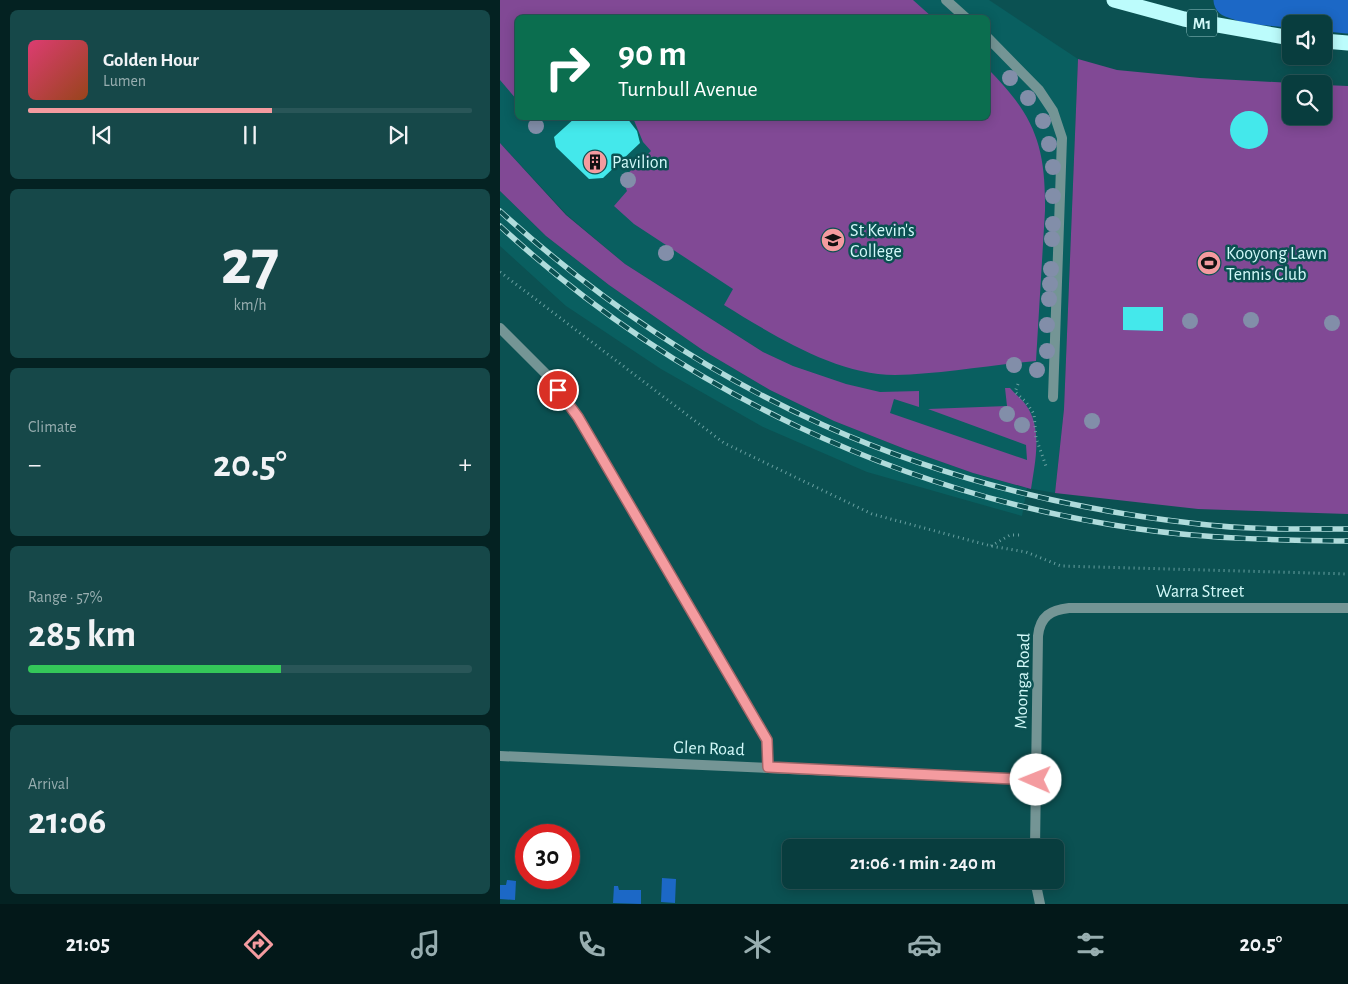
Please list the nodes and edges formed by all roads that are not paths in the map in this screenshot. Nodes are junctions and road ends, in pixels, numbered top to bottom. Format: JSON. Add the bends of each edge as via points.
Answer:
{"nodes":[{"id":1,"x":946,"y":0,"type":"edge"},
{"id":2,"x":1114,"y":0,"type":"edge"},
{"id":3,"x":963,"y":15,"type":"edge"},
{"id":4,"x":1282,"y":36,"type":"edge"},
{"id":5,"x":990,"y":40,"type":"edge"},
{"id":6,"x":1332,"y":42,"type":"edge"},
{"id":7,"x":1348,"y":43,"type":"edge"},
{"id":8,"x":500,"y":328,"type":"edge"},
{"id":9,"x":1053,"y":397,"type":"dead end"},
{"id":10,"x":1348,"y":608,"type":"edge"},
{"id":11,"x":1052,"y":611,"type":"joint"},
{"id":12,"x":500,"y":756,"type":"edge"},
{"id":13,"x":768,"y":767,"type":"junction"},
{"id":14,"x":1036,"y":780,"type":"junction"},
{"id":15,"x":1034,"y":839,"type":"edge"},
{"id":16,"x":1037,"y":889,"type":"edge"},
{"id":17,"x":1040,"y":904,"type":"edge"}],
"edges":[{"from":1,"to":3,"type":"street"},
{"from":2,"to":4,"type":"highway","number":"M1","via":[[1184,19]]},
{"from":5,"to":9,"type":"street","via":[[1039,90],[1053,111],[1062,138]]},
{"from":6,"to":7,"type":"highway"},
{"from":8,"to":13,"type":"street","via":[[548,376],[578,417],[767,740]]},
{"from":10,"to":11,"type":"street","name":"Warra Street","via":[[1140,607]]},
{"from":11,"to":14,"type":"street","name":"Moonga Road","via":[[1042,620],[1039,629]]},
{"from":12,"to":13,"type":"street","name":"Glen Road"},
{"from":13,"to":14,"type":"street","name":"Glen Road"},
{"from":14,"to":15,"type":"street","name":"Moonga Road"},
{"from":16,"to":17,"type":"street"}]}
